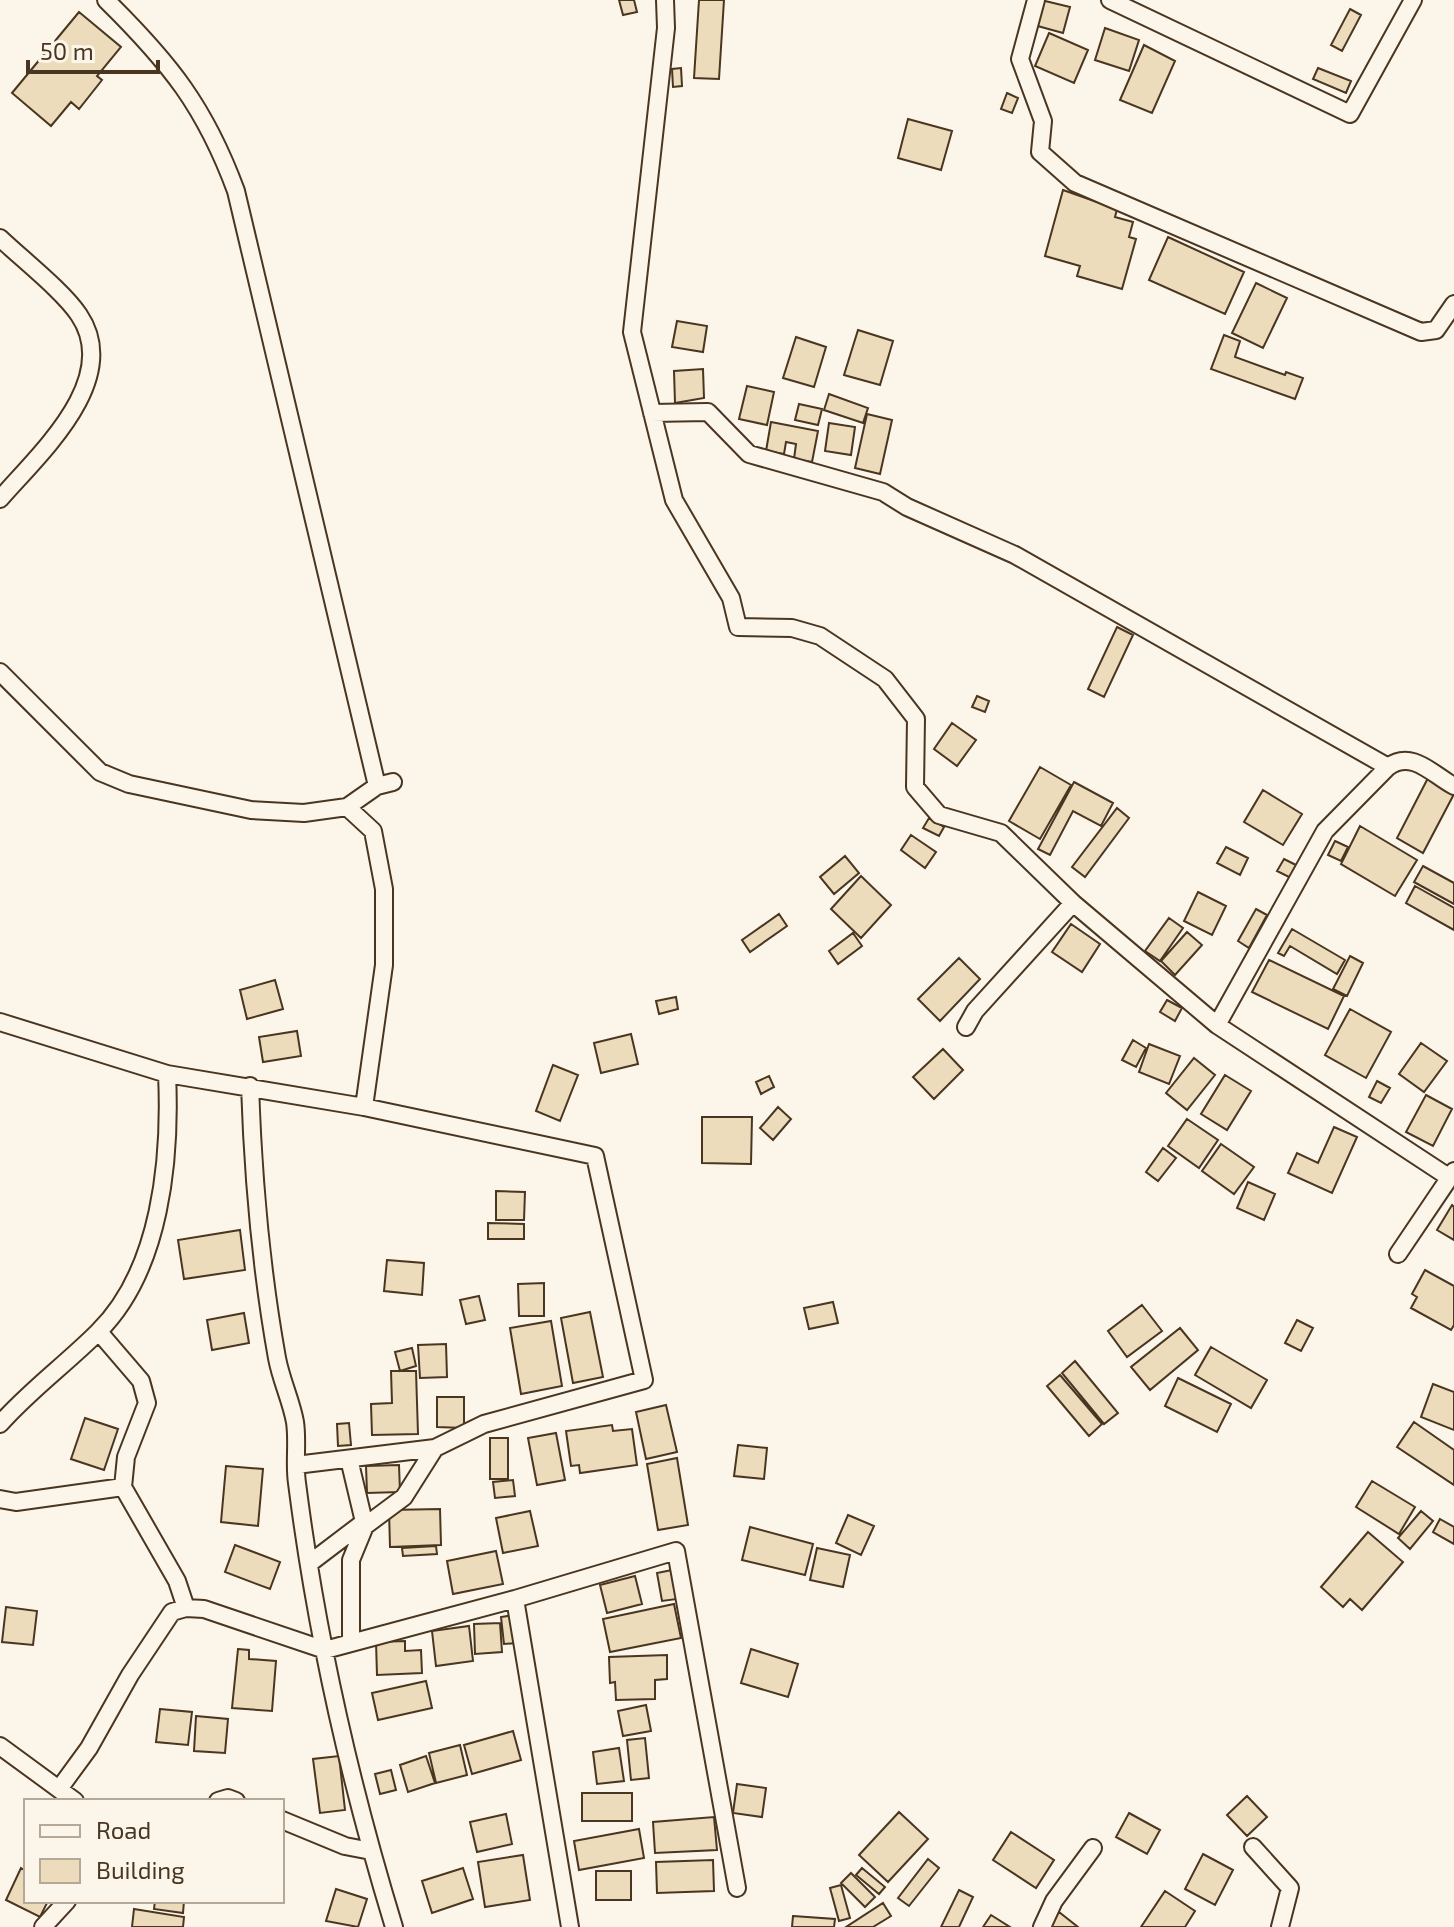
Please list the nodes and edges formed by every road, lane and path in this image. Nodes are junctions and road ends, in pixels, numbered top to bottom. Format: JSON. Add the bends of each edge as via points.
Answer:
{"nodes":[{"id":1,"x":106,"y":0,"type":"edge"},
{"id":2,"x":665,"y":0,"type":"edge"},
{"id":3,"x":1036,"y":0,"type":"edge"},
{"id":4,"x":1110,"y":0,"type":"edge"},
{"id":5,"x":1413,"y":0,"type":"edge"},
{"id":6,"x":0,"y":238,"type":"edge"},
{"id":7,"x":1454,"y":304,"type":"edge"},
{"id":8,"x":652,"y":413,"type":"junction"},
{"id":9,"x":0,"y":499,"type":"edge"},
{"id":10,"x":0,"y":672,"type":"edge"},
{"id":11,"x":1388,"y":767,"type":"junction"},
{"id":12,"x":1454,"y":786,"type":"edge"},
{"id":13,"x":347,"y":807,"type":"junction"},
{"id":14,"x":1073,"y":903,"type":"junction"},
{"id":15,"x":0,"y":1022,"type":"edge"},
{"id":16,"x":1217,"y":1025,"type":"junction"},
{"id":17,"x":966,"y":1027,"type":"dead end"},
{"id":18,"x":167,"y":1074,"type":"junction"},
{"id":19,"x":250,"y":1086,"type":"junction"},
{"id":20,"x":364,"y":1107,"type":"junction"},
{"id":21,"x":1452,"y":1174,"type":"edge"},
{"id":22,"x":1398,"y":1254,"type":"dead end"},
{"id":23,"x":99,"y":1332,"type":"junction"},
{"id":24,"x":0,"y":1424,"type":"edge"},
{"id":25,"x":435,"y":1448,"type":"junction"},
{"id":26,"x":349,"y":1459,"type":"junction"},
{"id":27,"x":296,"y":1465,"type":"junction"},
{"id":28,"x":123,"y":1487,"type":"junction"},
{"id":29,"x":0,"y":1499,"type":"edge"},
{"id":30,"x":364,"y":1524,"type":"junction"},
{"id":31,"x":310,"y":1563,"type":"junction"},
{"id":32,"x":515,"y":1599,"type":"junction"},
{"id":33,"x":186,"y":1608,"type":"junction"},
{"id":34,"x":351,"y":1640,"type":"junction"},
{"id":35,"x":325,"y":1650,"type":"junction"},
{"id":36,"x":0,"y":1746,"type":"edge"},
{"id":37,"x":59,"y":1789,"type":"junction"},
{"id":38,"x":72,"y":1799,"type":"edge"},
{"id":39,"x":284,"y":1821,"type":"edge"},
{"id":40,"x":1253,"y":1847,"type":"dead end"},
{"id":41,"x":1093,"y":1848,"type":"dead end"},
{"id":42,"x":371,"y":1851,"type":"junction"},
{"id":43,"x":737,"y":1888,"type":"dead end"},
{"id":44,"x":65,"y":1903,"type":"edge"},
{"id":45,"x":43,"y":1927,"type":"edge"},
{"id":46,"x":394,"y":1927,"type":"edge"},
{"id":47,"x":570,"y":1927,"type":"edge"},
{"id":48,"x":1042,"y":1927,"type":"edge"},
{"id":49,"x":1280,"y":1927,"type":"edge"}],
"edges":[{"from":1,"to":13,"type":"street","via":[[196,101],[236,191],[385,784]]},
{"from":2,"to":8,"type":"street","via":[[632,332]]},
{"from":3,"to":7,"type":"street","via":[[1020,59],[1043,121],[1040,152],[1075,183],[1421,332],[1436,330]]},
{"from":4,"to":5,"type":"street","via":[[1350,114]]},
{"from":6,"to":9,"type":"street","via":[[79,316],[89,341],[84,393],[71,417]]},
{"from":8,"to":11,"type":"street","via":[[708,412],[749,454],[883,492],[1015,555]]},
{"from":8,"to":14,"type":"street","via":[[674,500],[731,598],[738,627],[792,628],[820,636],[885,679],[916,719],[915,787],[939,815],[1001,833]]},
{"from":10,"to":13,"type":"street","via":[[100,772],[129,784],[251,810],[304,813]]},
{"from":11,"to":12,"type":"street","via":[[1396,760],[1410,760]]},
{"from":11,"to":16,"type":"street","via":[[1325,831]]},
{"from":13,"to":20,"type":"street","via":[[373,831],[384,889],[384,965]]},
{"from":14,"to":16,"type":"street"},
{"from":14,"to":17,"type":"street"},
{"from":15,"to":18,"type":"street"},
{"from":16,"to":21,"type":"street"},
{"from":18,"to":19,"type":"street"},
{"from":18,"to":23,"type":"street","via":[[169,1125],[150,1244],[138,1277]]},
{"from":19,"to":20,"type":"street"},
{"from":19,"to":27,"type":"street","via":[[252,1154],[277,1359],[295,1422]]},
{"from":20,"to":25,"type":"street","via":[[595,1156],[644,1380],[484,1424]]},
{"from":21,"to":22,"type":"street"},
{"from":23,"to":24,"type":"street","via":[[33,1387]]},
{"from":23,"to":28,"type":"street","via":[[141,1381],[147,1403],[126,1457]]},
{"from":25,"to":26,"type":"street"},
{"from":25,"to":30,"type":"street","via":[[404,1497]]},
{"from":26,"to":27,"type":"street"},
{"from":26,"to":30,"type":"street"},
{"from":27,"to":31,"type":"street"},
{"from":28,"to":29,"type":"street","via":[[16,1502]]},
{"from":28,"to":33,"type":"street","via":[[177,1581]]},
{"from":30,"to":31,"type":"street"},
{"from":30,"to":34,"type":"street","via":[[351,1560]]},
{"from":31,"to":35,"type":"street"},
{"from":32,"to":34,"type":"street"},
{"from":32,"to":43,"type":"street","via":[[676,1551]]},
{"from":32,"to":47,"type":"street"},
{"from":33,"to":35,"type":"street","via":[[204,1609]]},
{"from":33,"to":37,"type":"street","via":[[172,1612],[153,1639]]},
{"from":34,"to":35,"type":"street"},
{"from":35,"to":42,"type":"street"},
{"from":36,"to":37,"type":"street"},
{"from":37,"to":38,"type":"street"},
{"from":39,"to":42,"type":"street"},
{"from":40,"to":49,"type":"street","via":[[1290,1888]]},
{"from":41,"to":48,"type":"street","via":[[1054,1901]]},
{"from":42,"to":46,"type":"street"},
{"from":44,"to":45,"type":"street"}]}
